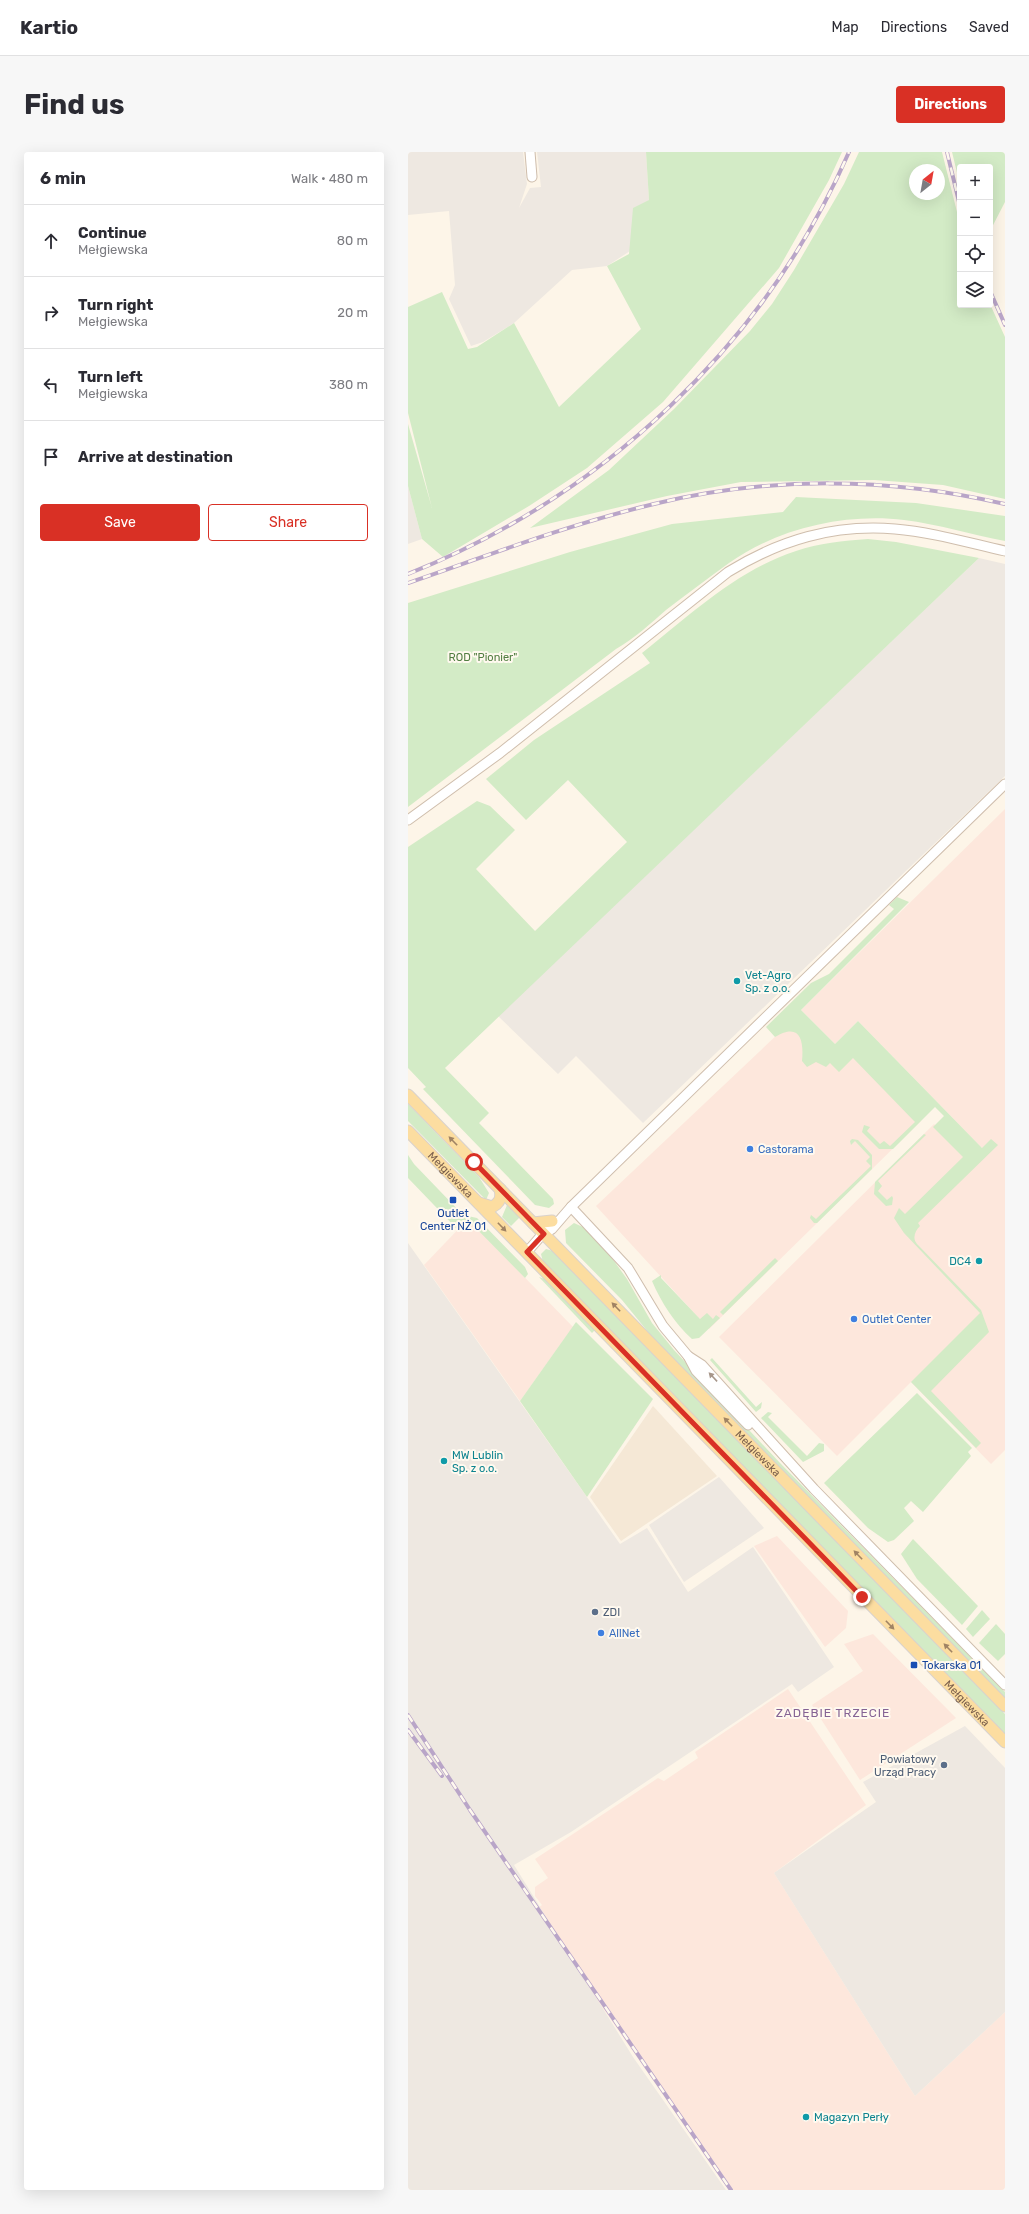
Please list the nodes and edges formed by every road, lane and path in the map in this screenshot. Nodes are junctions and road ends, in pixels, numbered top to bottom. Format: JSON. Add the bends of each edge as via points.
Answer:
{"nodes":[{"id":1,"x":530,"y":152,"type":"edge"},
{"id":2,"x":532,"y":176,"type":"dead end"},
{"id":3,"x":1005,"y":551,"type":"edge"},
{"id":4,"x":1005,"y":784,"type":"edge"},
{"id":5,"x":408,"y":820,"type":"edge"},
{"id":6,"x":408,"y":1095,"type":"edge"},
{"id":7,"x":408,"y":1131,"type":"edge"},
{"id":8,"x":500,"y":1189,"type":"junction"},
{"id":9,"x":478,"y":1203,"type":"junction"},
{"id":10,"x":571,"y":1207,"type":"junction"},
{"id":11,"x":552,"y":1221,"type":"junction"},
{"id":12,"x":533,"y":1222,"type":"junction"},
{"id":13,"x":544,"y":1234,"type":"junction"},
{"id":14,"x":527,"y":1252,"type":"junction"},
{"id":15,"x":1005,"y":1685,"type":"edge"},
{"id":16,"x":1005,"y":1706,"type":"edge"},
{"id":17,"x":1005,"y":1742,"type":"edge"}],
"edges":[{"from":1,"to":2,"type":"street"},
{"from":3,"to":5,"type":"street","via":[[904,530],[866,527],[810,535],[765,551],[728,572],[471,776]]},
{"from":4,"to":10,"type":"street"},
{"from":8,"to":6,"type":"main road","name":"Mełgiewska","one_way":true},
{"from":7,"to":9,"type":"main road","name":"Mełgiewska"},
{"from":8,"to":9,"type":"main road","via":[[500,1200],[492,1208]]},
{"from":8,"to":12,"type":"main road","name":"Mełgiewska"},
{"from":9,"to":14,"type":"main road","name":"Mełgiewska","one_way":true},
{"from":10,"to":11,"type":"street"},
{"from":10,"to":13,"type":"street","via":[[552,1229]]},
{"from":10,"to":15,"type":"street","name":"Mełgiewska","via":[[628,1268],[663,1326],[688,1356],[702,1365],[814,1489]]},
{"from":11,"to":12,"type":"main road"},
{"from":11,"to":13,"type":"street"},
{"from":12,"to":13,"type":"main road","name":"Mełgiewska"},
{"from":13,"to":14,"type":"street"},
{"from":16,"to":13,"type":"main road","name":"Mełgiewska","one_way":true},
{"from":14,"to":17,"type":"main road","name":"Mełgiewska","one_way":true}]}
